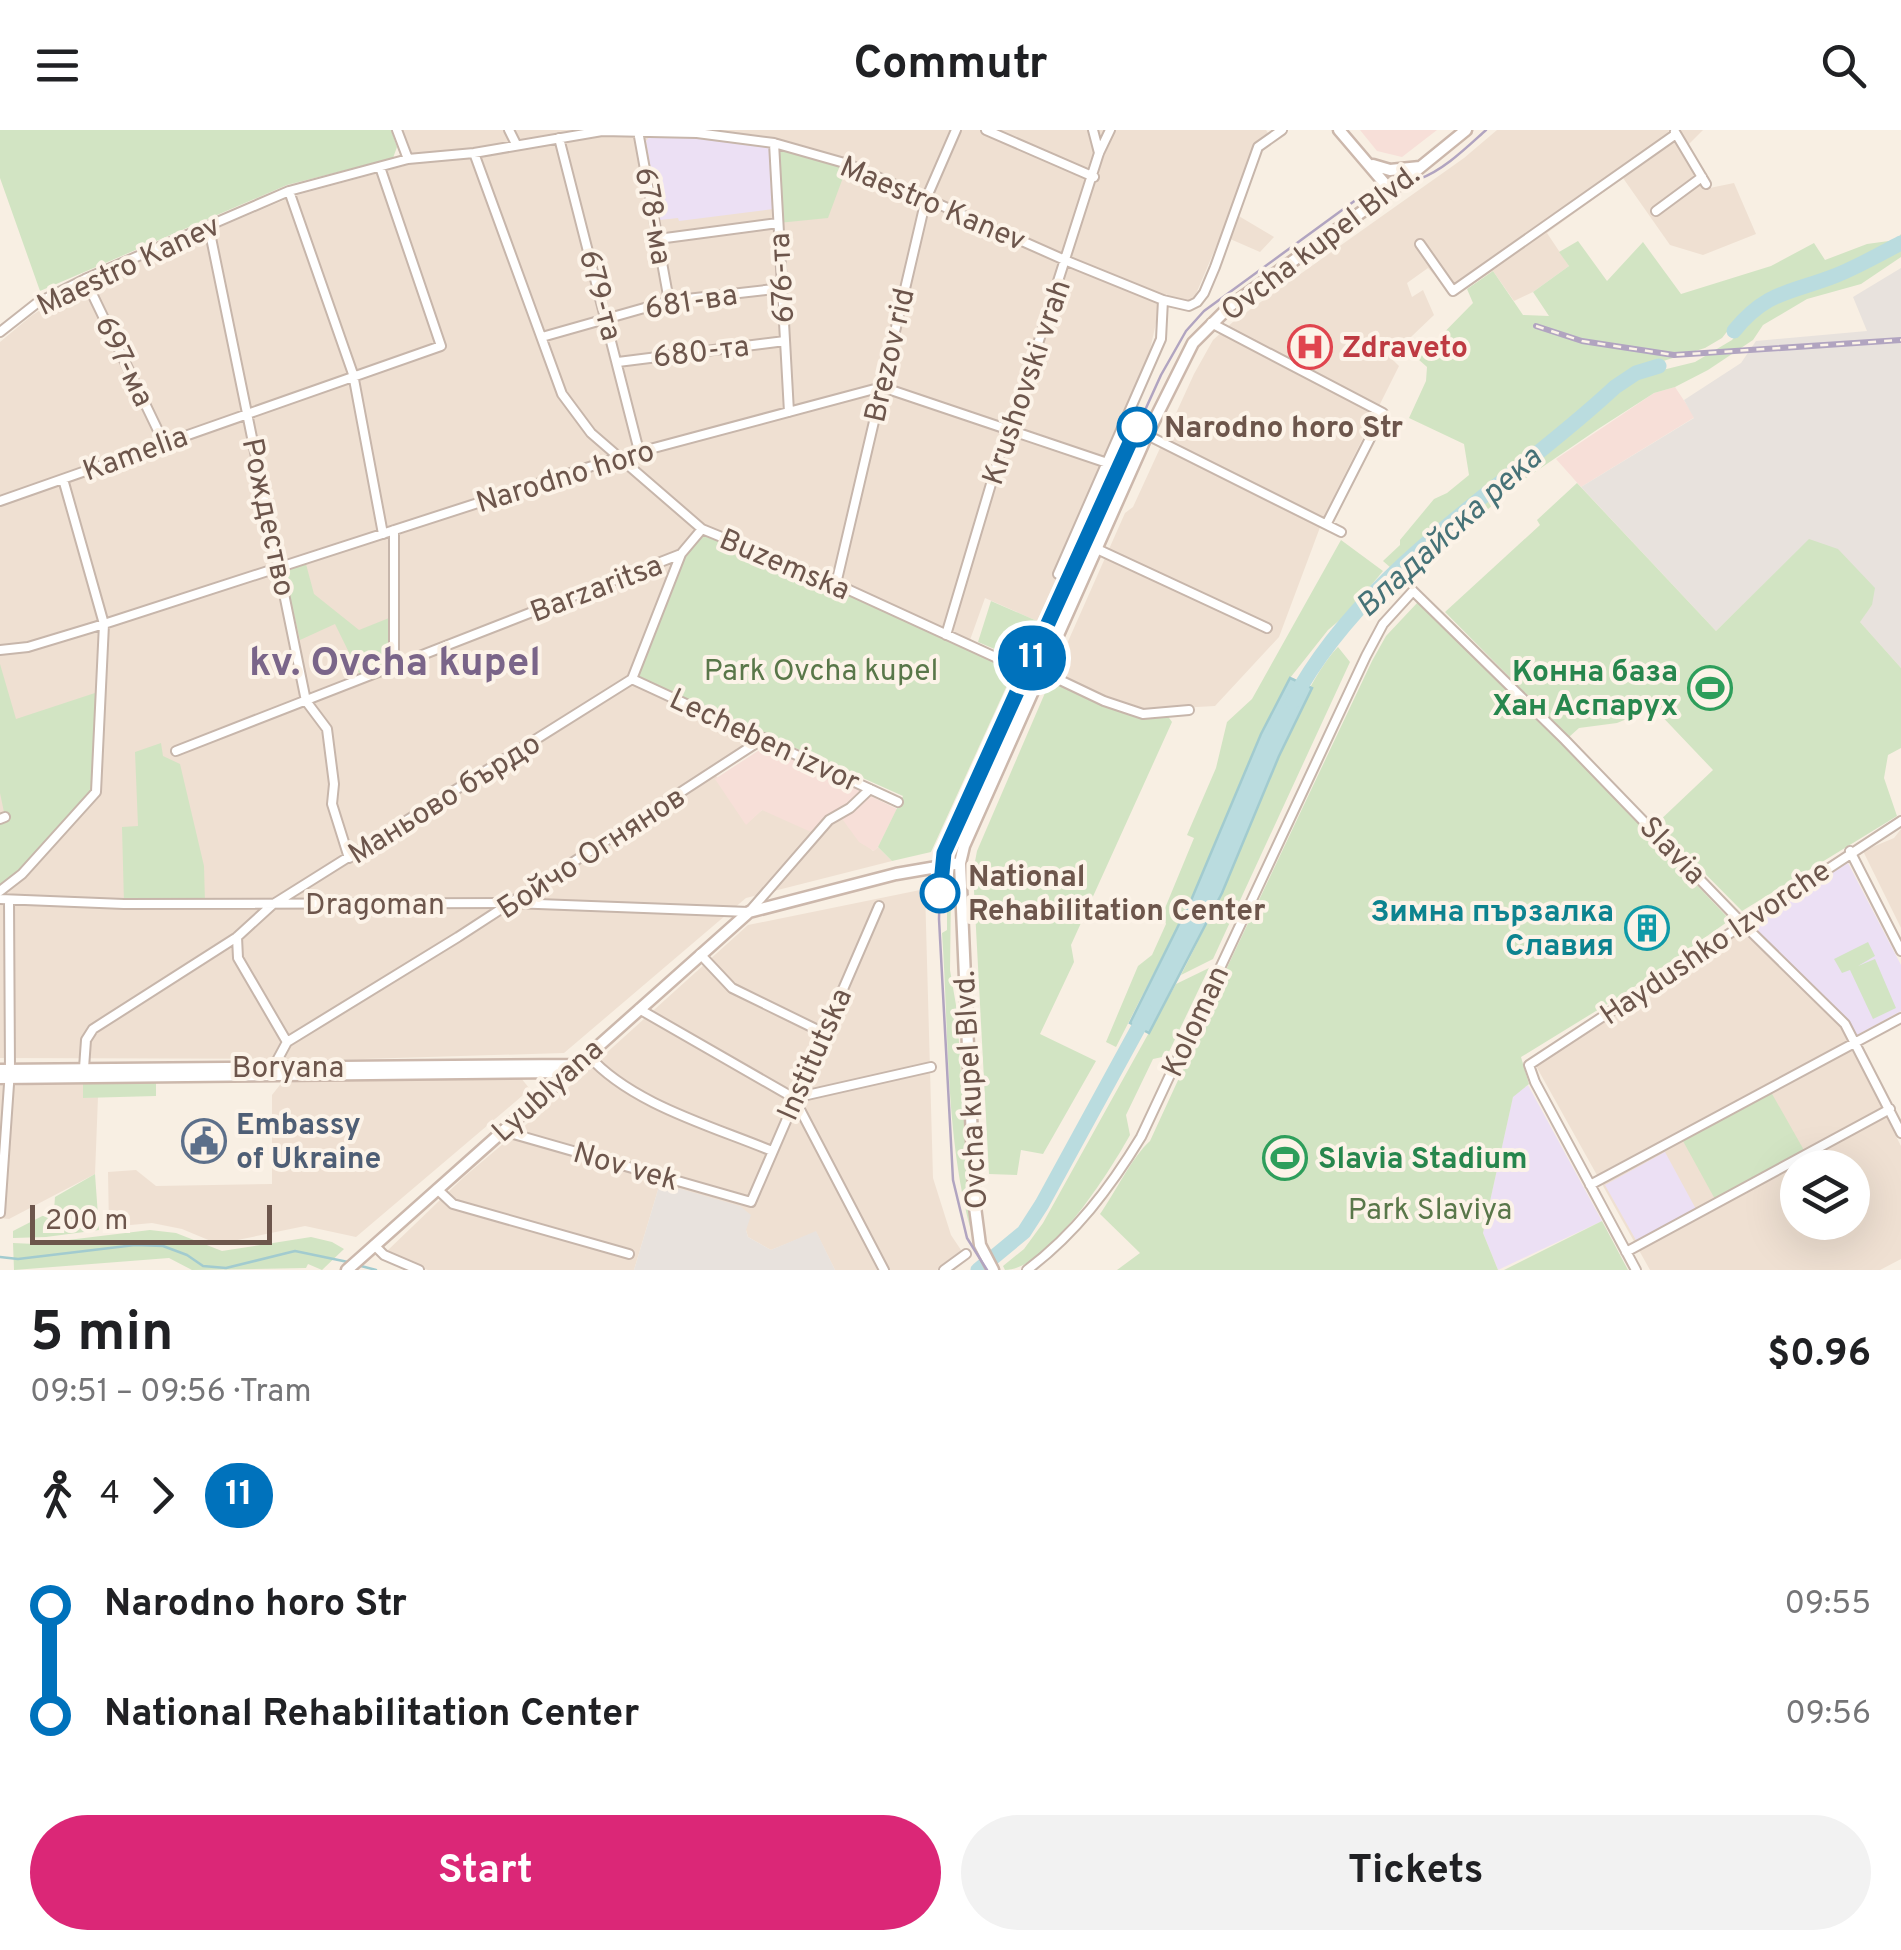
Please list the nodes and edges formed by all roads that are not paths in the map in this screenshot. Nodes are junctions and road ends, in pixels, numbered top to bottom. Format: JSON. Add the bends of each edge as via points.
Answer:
{"nodes":[{"id":1,"x":396,"y":130,"type":"edge"},
{"id":2,"x":509,"y":130,"type":"edge"},
{"id":3,"x":956,"y":130,"type":"edge"},
{"id":4,"x":986,"y":130,"type":"edge"},
{"id":5,"x":1093,"y":130,"type":"edge"},
{"id":6,"x":1110,"y":130,"type":"edge"},
{"id":7,"x":1282,"y":130,"type":"edge"},
{"id":8,"x":1340,"y":130,"type":"edge"},
{"id":9,"x":1466,"y":130,"type":"edge"},
{"id":10,"x":601,"y":131,"type":"edge"},
{"id":11,"x":638,"y":131,"type":"edge"},
{"id":12,"x":696,"y":131,"type":"edge"},
{"id":13,"x":1675,"y":132,"type":"edge"},
{"id":14,"x":559,"y":138,"type":"junction"},
{"id":15,"x":774,"y":143,"type":"junction"},
{"id":16,"x":516,"y":144,"type":"junction"},
{"id":17,"x":474,"y":153,"type":"junction"},
{"id":18,"x":1099,"y":153,"type":"junction"},
{"id":19,"x":408,"y":159,"type":"junction"},
{"id":20,"x":1368,"y":163,"type":"junction"},
{"id":21,"x":380,"y":167,"type":"junction"},
{"id":22,"x":1420,"y":167,"type":"junction"},
{"id":23,"x":1094,"y":177,"type":"junction"},
{"id":24,"x":289,"y":191,"type":"junction"},
{"id":25,"x":1391,"y":191,"type":"junction"},
{"id":26,"x":926,"y":198,"type":"junction"},
{"id":27,"x":1656,"y":212,"type":"dead end"},
{"id":28,"x":778,"y":224,"type":"junction"},
{"id":29,"x":209,"y":228,"type":"junction"},
{"id":30,"x":658,"y":238,"type":"junction"},
{"id":31,"x":1420,"y":244,"type":"dead end"},
{"id":32,"x":1067,"y":261,"type":"junction"},
{"id":33,"x":85,"y":279,"type":"junction"},
{"id":34,"x":783,"y":288,"type":"junction"},
{"id":35,"x":1164,"y":300,"type":"junction"},
{"id":36,"x":669,"y":302,"type":"junction"},
{"id":37,"x":607,"y":316,"type":"junction"},
{"id":38,"x":1211,"y":323,"type":"junction"},
{"id":39,"x":0,"y":332,"type":"edge"},
{"id":40,"x":542,"y":337,"type":"junction"},
{"id":41,"x":785,"y":340,"type":"junction"},
{"id":42,"x":618,"y":362,"type":"junction"},
{"id":43,"x":354,"y":374,"type":"junction"},
{"id":44,"x":882,"y":387,"type":"junction"},
{"id":45,"x":246,"y":412,"type":"junction"},
{"id":46,"x":789,"y":412,"type":"junction"},
{"id":47,"x":1009,"y":430,"type":"junction"},
{"id":48,"x":1147,"y":435,"type":"junction"},
{"id":49,"x":164,"y":443,"type":"junction"},
{"id":50,"x":640,"y":452,"type":"junction"},
{"id":51,"x":620,"y":457,"type":"junction"},
{"id":52,"x":1109,"y":464,"type":"junction"},
{"id":53,"x":1131,"y":472,"type":"junction"},
{"id":54,"x":63,"y":479,"type":"junction"},
{"id":55,"x":0,"y":501,"type":"edge"},
{"id":56,"x":1327,"y":523,"type":"junction"},
{"id":57,"x":702,"y":529,"type":"junction"},
{"id":58,"x":394,"y":530,"type":"junction"},
{"id":59,"x":1341,"y":532,"type":"dead end"},
{"id":60,"x":383,"y":534,"type":"junction"},
{"id":61,"x":1097,"y":549,"type":"junction"},
{"id":62,"x":681,"y":554,"type":"junction"},
{"id":63,"x":280,"y":567,"type":"junction"},
{"id":64,"x":1058,"y":574,"type":"dead end"},
{"id":65,"x":836,"y":584,"type":"junction"},
{"id":66,"x":1413,"y":591,"type":"joint"},
{"id":67,"x":104,"y":624,"type":"junction"},
{"id":68,"x":1268,"y":628,"type":"dead end"},
{"id":69,"x":946,"y":635,"type":"junction"},
{"id":70,"x":0,"y":650,"type":"edge"},
{"id":71,"x":1006,"y":662,"type":"dead end"},
{"id":72,"x":394,"y":667,"type":"junction"},
{"id":73,"x":1041,"y":671,"type":"junction"},
{"id":74,"x":632,"y":680,"type":"junction"},
{"id":75,"x":306,"y":700,"type":"junction"},
{"id":76,"x":1188,"y":710,"type":"dead end"},
{"id":77,"x":764,"y":738,"type":"junction"},
{"id":78,"x":176,"y":751,"type":"dead end"},
{"id":79,"x":870,"y":788,"type":"junction"},
{"id":80,"x":898,"y":802,"type":"dead end"},
{"id":81,"x":1901,"y":821,"type":"edge"},
{"id":82,"x":1850,"y":852,"type":"junction"},
{"id":83,"x":349,"y":858,"type":"junction"},
{"id":84,"x":960,"y":863,"type":"junction"},
{"id":85,"x":0,"y":890,"type":"edge"},
{"id":86,"x":4,"y":899,"type":"edge"},
{"id":87,"x":512,"y":903,"type":"junction"},
{"id":88,"x":272,"y":905,"type":"junction"},
{"id":89,"x":878,"y":906,"type":"dead end"},
{"id":90,"x":749,"y":912,"type":"junction"},
{"id":91,"x":1742,"y":922,"type":"junction"},
{"id":92,"x":236,"y":936,"type":"junction"},
{"id":93,"x":1901,"y":952,"type":"edge"},
{"id":94,"x":700,"y":954,"type":"junction"},
{"id":95,"x":639,"y":1009,"type":"junction"},
{"id":96,"x":1901,"y":1018,"type":"edge"},
{"id":97,"x":824,"y":1034,"type":"junction"},
{"id":98,"x":287,"y":1042,"type":"junction"},
{"id":99,"x":1854,"y":1042,"type":"junction"},
{"id":100,"x":588,"y":1055,"type":"junction"},
{"id":101,"x":931,"y":1067,"type":"dead end"},
{"id":102,"x":84,"y":1068,"type":"junction"},
{"id":103,"x":274,"y":1068,"type":"junction"},
{"id":104,"x":572,"y":1068,"type":"junction"},
{"id":105,"x":5,"y":1074,"type":"edge"},
{"id":106,"x":794,"y":1098,"type":"junction"},
{"id":107,"x":1890,"y":1109,"type":"junction"},
{"id":108,"x":501,"y":1130,"type":"junction"},
{"id":109,"x":1901,"y":1133,"type":"edge"},
{"id":110,"x":772,"y":1151,"type":"junction"},
{"id":111,"x":1590,"y":1184,"type":"junction"},
{"id":112,"x":437,"y":1189,"type":"junction"},
{"id":113,"x":751,"y":1202,"type":"joint"},
{"id":114,"x":1,"y":1212,"type":"edge"},
{"id":115,"x":374,"y":1245,"type":"junction"},
{"id":116,"x":1626,"y":1252,"type":"junction"},
{"id":117,"x":629,"y":1254,"type":"dead end"},
{"id":118,"x":966,"y":1254,"type":"dead end"},
{"id":119,"x":347,"y":1270,"type":"edge"},
{"id":120,"x":419,"y":1270,"type":"edge"},
{"id":121,"x":884,"y":1270,"type":"edge"},
{"id":122,"x":944,"y":1270,"type":"edge"},
{"id":123,"x":993,"y":1270,"type":"edge"},
{"id":124,"x":1027,"y":1270,"type":"edge"},
{"id":125,"x":1636,"y":1270,"type":"edge"}],
"edges":[{"from":1,"to":19,"type":"street"},
{"from":2,"to":16,"type":"street"},
{"from":3,"to":26,"type":"street","name":"Brezov rid"},
{"from":4,"to":23,"type":"street"},
{"from":5,"to":18,"type":"street"},
{"from":6,"to":18,"type":"street","name":"Krushovski vrah"},
{"from":7,"to":35,"type":"street","via":[[1258,147],[1198,302]]},
{"from":8,"to":20,"type":"street"},
{"from":9,"to":22,"type":"street","name":"Ovcha kupel Blvd."},
{"from":10,"to":11,"type":"street","name":"Maestro Kanev"},
{"from":10,"to":14,"type":"street","name":"Maestro Kanev"},
{"from":11,"to":12,"type":"street","name":"Maestro Kanev"},
{"from":11,"to":30,"type":"street","name":"678-ма"},
{"from":12,"to":15,"type":"street","name":"Maestro Kanev"},
{"from":13,"to":27,"type":"street","via":[[1704,181]]},
{"from":13,"to":31,"type":"street","via":[[1453,290]]},
{"from":14,"to":16,"type":"street","name":"Maestro Kanev"},
{"from":14,"to":37,"type":"street","name":"679-та"},
{"from":15,"to":26,"type":"street","name":"Maestro Kanev","via":[[848,164]]},
{"from":15,"to":28,"type":"street","name":"676-та"},
{"from":16,"to":17,"type":"street","name":"Maestro Kanev"},
{"from":17,"to":19,"type":"street","name":"Maestro Kanev"},
{"from":17,"to":40,"type":"street","name":"Buzemska"},
{"from":18,"to":23,"type":"street","name":"Krushovski vrah"},
{"from":19,"to":21,"type":"street","name":"Maestro Kanev"},
{"from":20,"to":22,"type":"street","via":[[1390,170]]},
{"from":20,"to":25,"type":"street"},
{"from":21,"to":24,"type":"street","name":"Maestro Kanev"},
{"from":21,"to":43,"type":"street","name":"Kamelia","via":[[441,346]]},
{"from":22,"to":25,"type":"street","name":"Ovcha kupel Blvd."},
{"from":23,"to":32,"type":"street","name":"Krushovski vrah"},
{"from":24,"to":29,"type":"street","name":"Maestro Kanev"},
{"from":24,"to":43,"type":"street"},
{"from":25,"to":38,"type":"street","name":"Ovcha kupel Blvd."},
{"from":26,"to":32,"type":"street","name":"Maestro Kanev"},
{"from":26,"to":44,"type":"street","name":"Brezov rid"},
{"from":28,"to":30,"type":"street"},
{"from":28,"to":34,"type":"street","name":"676-та"},
{"from":29,"to":33,"type":"street","name":"Maestro Kanev"},
{"from":29,"to":45,"type":"street","name":"Рождество"},
{"from":30,"to":36,"type":"street","name":"678-ма"},
{"from":32,"to":35,"type":"street","name":"Maestro Kanev"},
{"from":32,"to":47,"type":"street","name":"Krushovski vrah"},
{"from":33,"to":39,"type":"street","name":"Maestro Kanev","via":[[37,303]]},
{"from":33,"to":49,"type":"street","name":"697-ма"},
{"from":34,"to":36,"type":"street","name":"681-ва"},
{"from":34,"to":41,"type":"street","name":"676-та"},
{"from":35,"to":52,"type":"street","via":[[1161,339]]},
{"from":36,"to":37,"type":"street","name":"681-ва"},
{"from":37,"to":40,"type":"street","name":"681-ва"},
{"from":37,"to":42,"type":"street","name":"679-та"},
{"from":38,"to":48,"type":"street","name":"Ovcha kupel Blvd.","via":[[1178,367]]},
{"from":38,"to":56,"type":"street","via":[[1383,413]]},
{"from":40,"to":51,"type":"street","name":"Buzemska","via":[[562,394],[591,433]]},
{"from":41,"to":42,"type":"street","name":"680-та"},
{"from":41,"to":46,"type":"street","name":"676-та"},
{"from":42,"to":50,"type":"street","name":"679-та"},
{"from":43,"to":45,"type":"street","name":"Kamelia"},
{"from":43,"to":60,"type":"street"},
{"from":44,"to":46,"type":"street","name":"Narodno horo"},
{"from":44,"to":47,"type":"street"},
{"from":44,"to":65,"type":"street","name":"Brezov rid"},
{"from":45,"to":49,"type":"street","name":"Kamelia"},
{"from":45,"to":63,"type":"street","name":"Рождество"},
{"from":46,"to":50,"type":"street","name":"Narodno horo"},
{"from":47,"to":52,"type":"street"},
{"from":47,"to":69,"type":"street","name":"Krushovski vrah"},
{"from":48,"to":53,"type":"street","name":"Ovcha kupel Blvd."},
{"from":48,"to":56,"type":"street"},
{"from":49,"to":54,"type":"street","name":"Kamelia"},
{"from":50,"to":51,"type":"street","name":"Narodno horo"},
{"from":51,"to":57,"type":"street","name":"Buzemska"},
{"from":51,"to":58,"type":"street","name":"Narodno horo"},
{"from":52,"to":53,"type":"street"},
{"from":52,"to":64,"type":"street"},
{"from":53,"to":61,"type":"street","name":"Ovcha kupel Blvd."},
{"from":54,"to":55,"type":"street","name":"Kamelia"},
{"from":54,"to":67,"type":"street"},
{"from":56,"to":59,"type":"street"},
{"from":57,"to":62,"type":"street"},
{"from":57,"to":65,"type":"street","name":"Buzemska"},
{"from":58,"to":60,"type":"street","name":"Narodno horo"},
{"from":58,"to":72,"type":"street"},
{"from":60,"to":63,"type":"street","name":"Narodno horo"},
{"from":61,"to":68,"type":"street"},
{"from":61,"to":73,"type":"street","name":"Ovcha kupel Blvd."},
{"from":62,"to":72,"type":"street","name":"Barzaritsa"},
{"from":62,"to":74,"type":"street"},
{"from":63,"to":67,"type":"street","name":"Narodno horo"},
{"from":63,"to":75,"type":"street","name":"Рождество"},
{"from":65,"to":69,"type":"street","name":"Buzemska"},
{"from":66,"to":91,"type":"street","name":"Slavia"},
{"from":66,"to":124,"type":"street","name":"Koloman","via":[[1366,656],[1141,1136],[1093,1208]]},
{"from":67,"to":70,"type":"street","name":"Narodno horo"},
{"from":67,"to":85,"type":"street","via":[[96,792]]},
{"from":69,"to":71,"type":"street","name":"Buzemska"},
{"from":72,"to":75,"type":"street","name":"Barzaritsa"},
{"from":73,"to":76,"type":"street","via":[[1143,714]]},
{"from":73,"to":84,"type":"street","name":"Ovcha kupel Blvd."},
{"from":74,"to":77,"type":"street","name":"Lecheben izvor"},
{"from":74,"to":83,"type":"street","name":"Маньово бърдо"},
{"from":75,"to":78,"type":"street","name":"Barzaritsa"},
{"from":75,"to":83,"type":"street","name":"Рождество","via":[[326,729],[332,804]]},
{"from":77,"to":79,"type":"street","name":"Lecheben izvor"},
{"from":77,"to":87,"type":"street","name":"Бойчо Огнянов"},
{"from":79,"to":80,"type":"street","name":"Lecheben izvor"},
{"from":79,"to":90,"type":"street","name":"Lyublyana","via":[[829,820]]},
{"from":81,"to":82,"type":"street","name":"Haydushko Izvorche"},
{"from":82,"to":91,"type":"street","name":"Haydushko Izvorche"},
{"from":82,"to":93,"type":"street"},
{"from":83,"to":88,"type":"street","name":"Маньово бърдо"},
{"from":84,"to":90,"type":"street","name":"Lyublyana"},
{"from":84,"to":123,"type":"street","name":"Ovcha kupel Blvd.","via":[[972,1154],[980,1248]]},
{"from":86,"to":88,"type":"street","name":"Dragoman"},
{"from":86,"to":105,"type":"street"},
{"from":87,"to":88,"type":"street","name":"Dragoman"},
{"from":87,"to":90,"type":"street","name":"Dragoman"},
{"from":87,"to":98,"type":"street","name":"Бойчо Огнянов"},
{"from":88,"to":92,"type":"street","name":"Маньово бърдо"},
{"from":89,"to":97,"type":"street","name":"Institutska"},
{"from":90,"to":94,"type":"street","name":"Lyublyana"},
{"from":91,"to":99,"type":"street","name":"Slavia","via":[[1845,1024]]},
{"from":91,"to":111,"type":"street","name":"Haydushko Izvorche","via":[[1529,1065]]},
{"from":92,"to":98,"type":"street","via":[[238,958]]},
{"from":92,"to":102,"type":"street","name":"Маньово бърдо","via":[[93,1029]]},
{"from":94,"to":95,"type":"street","name":"Lyublyana"},
{"from":94,"to":97,"type":"street","via":[[732,988]]},
{"from":95,"to":100,"type":"street","name":"Lyublyana"},
{"from":95,"to":106,"type":"street"},
{"from":96,"to":99,"type":"street"},
{"from":97,"to":106,"type":"street","name":"Institutska"},
{"from":98,"to":103,"type":"street"},
{"from":99,"to":107,"type":"street","name":"Slavia"},
{"from":99,"to":111,"type":"street"},
{"from":100,"to":104,"type":"street","name":"Lyublyana"},
{"from":100,"to":110,"type":"street","via":[[612,1080],[642,1096]]},
{"from":101,"to":106,"type":"street"},
{"from":102,"to":103,"type":"street","name":"Boryana"},
{"from":102,"to":105,"type":"street","name":"Boryana"},
{"from":103,"to":104,"type":"street","name":"Boryana"},
{"from":104,"to":105,"type":"street","name":"Boryana"},
{"from":104,"to":108,"type":"street","name":"Lyublyana"},
{"from":105,"to":114,"type":"street"},
{"from":106,"to":110,"type":"street","name":"Institutska"},
{"from":106,"to":121,"type":"street"},
{"from":107,"to":109,"type":"street","name":"Slavia"},
{"from":107,"to":116,"type":"street"},
{"from":108,"to":112,"type":"street","name":"Lyublyana"},
{"from":108,"to":113,"type":"street","name":"Nov vek"},
{"from":110,"to":113,"type":"street","name":"Institutska"},
{"from":111,"to":116,"type":"street"},
{"from":112,"to":115,"type":"street","name":"Lyublyana"},
{"from":112,"to":117,"type":"street","via":[[453,1204]]},
{"from":115,"to":119,"type":"street","name":"Lyublyana"},
{"from":115,"to":120,"type":"street"},
{"from":116,"to":125,"type":"street"},
{"from":118,"to":122,"type":"street"}]}
